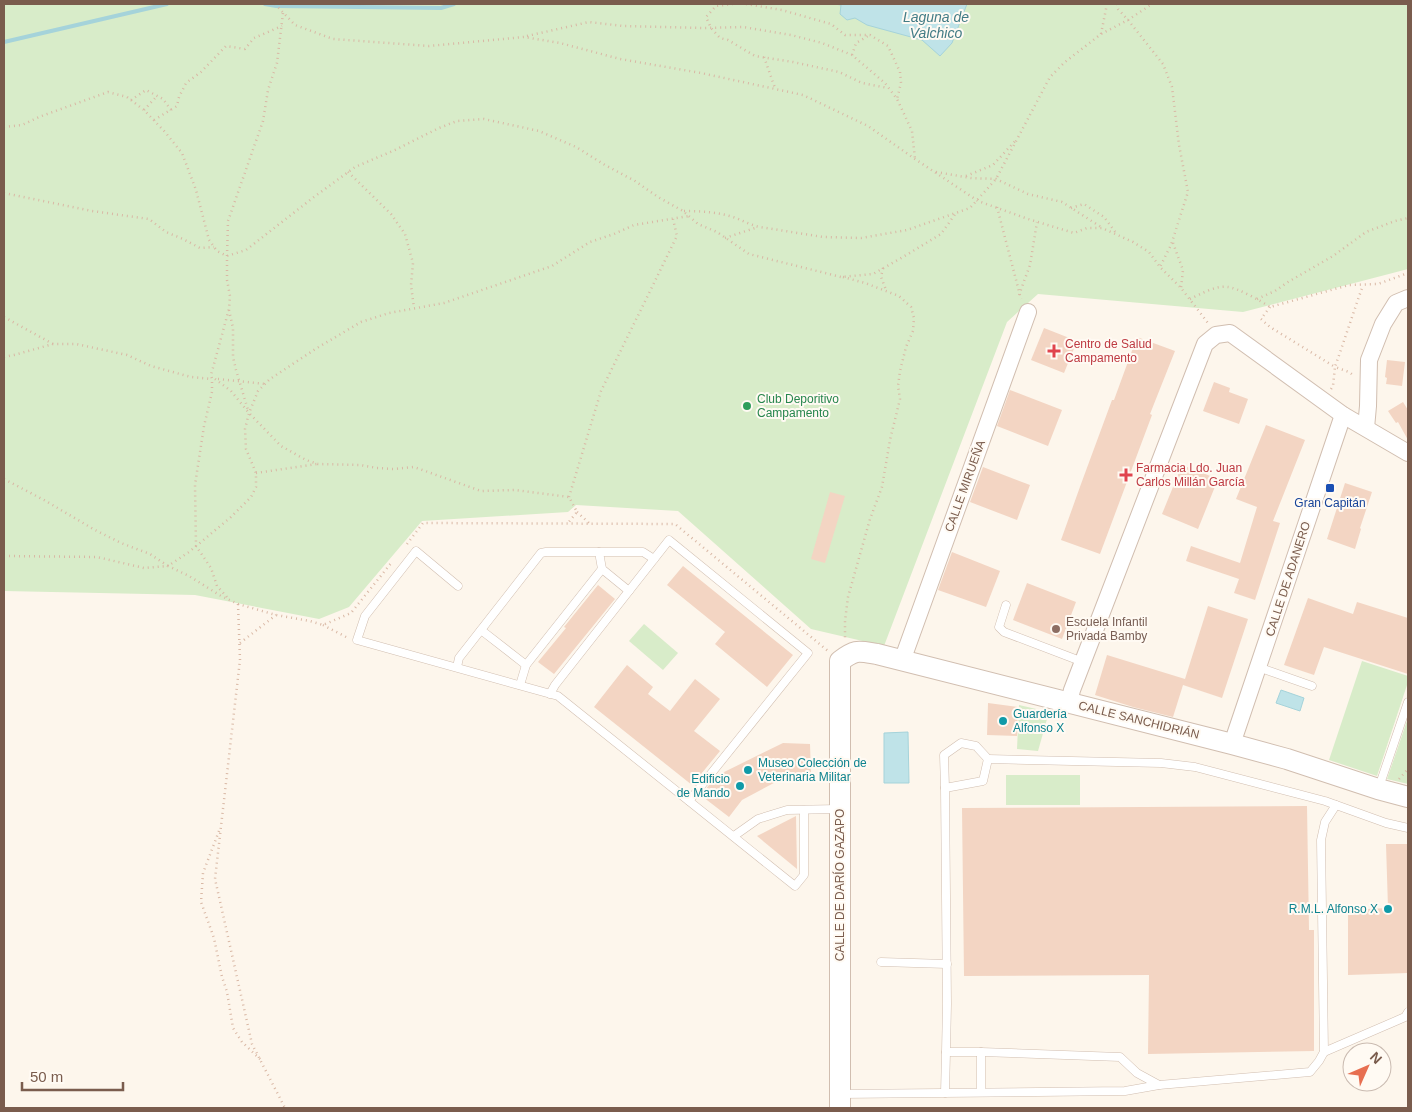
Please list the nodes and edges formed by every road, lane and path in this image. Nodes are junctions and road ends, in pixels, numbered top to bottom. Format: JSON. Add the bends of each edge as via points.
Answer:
{"nodes":[{"id":1,"x":275,"y":4,"type":"edge"},
{"id":2,"x":733,"y":4,"type":"edge"},
{"id":3,"x":746,"y":4,"type":"edge"},
{"id":4,"x":1107,"y":4,"type":"edge"},
{"id":5,"x":1117,"y":4,"type":"edge"},
{"id":6,"x":1152,"y":4,"type":"edge"},
{"id":7,"x":283,"y":13,"type":"junction"},
{"id":8,"x":1128,"y":20,"type":"junction"},
{"id":9,"x":282,"y":26,"type":"junction"},
{"id":10,"x":711,"y":28,"type":"junction"},
{"id":11,"x":1101,"y":34,"type":"junction"},
{"id":12,"x":870,"y":35,"type":"junction"},
{"id":13,"x":524,"y":37,"type":"junction"},
{"id":14,"x":852,"y":55,"type":"junction"},
{"id":15,"x":764,"y":57,"type":"junction"},
{"id":16,"x":775,"y":88,"type":"junction"},
{"id":17,"x":889,"y":88,"type":"junction"},
{"id":18,"x":157,"y":96,"type":"junction"},
{"id":19,"x":897,"y":99,"type":"junction"},
{"id":20,"x":131,"y":100,"type":"junction"},
{"id":21,"x":144,"y":110,"type":"junction"},
{"id":22,"x":171,"y":110,"type":"junction"},
{"id":23,"x":154,"y":120,"type":"junction"},
{"id":24,"x":4,"y":127,"type":"edge"},
{"id":25,"x":1020,"y":136,"type":"junction"},
{"id":26,"x":914,"y":159,"type":"junction"},
{"id":27,"x":348,"y":172,"type":"junction"},
{"id":28,"x":935,"y":172,"type":"junction"},
{"id":29,"x":965,"y":177,"type":"junction"},
{"id":30,"x":996,"y":180,"type":"junction"},
{"id":31,"x":4,"y":193,"type":"edge"},
{"id":32,"x":978,"y":201,"type":"junction"},
{"id":33,"x":997,"y":207,"type":"junction"},
{"id":34,"x":1071,"y":208,"type":"junction"},
{"id":35,"x":683,"y":210,"type":"junction"},
{"id":36,"x":956,"y":213,"type":"junction"},
{"id":37,"x":690,"y":216,"type":"junction"},
{"id":38,"x":1408,"y":218,"type":"edge"},
{"id":39,"x":673,"y":219,"type":"junction"},
{"id":40,"x":1037,"y":222,"type":"junction"},
{"id":41,"x":760,"y":227,"type":"junction"},
{"id":42,"x":1102,"y":228,"type":"junction"},
{"id":43,"x":1117,"y":234,"type":"junction"},
{"id":44,"x":725,"y":238,"type":"junction"},
{"id":45,"x":1172,"y":241,"type":"junction"},
{"id":46,"x":214,"y":247,"type":"junction"},
{"id":47,"x":227,"y":256,"type":"junction"},
{"id":48,"x":1160,"y":267,"type":"junction"},
{"id":49,"x":883,"y":268,"type":"junction"},
{"id":50,"x":1408,"y":273,"type":"edge"},
{"id":51,"x":1363,"y":285,"type":"junction"},
{"id":52,"x":1182,"y":288,"type":"junction"},
{"id":53,"x":886,"y":291,"type":"dead end"},
{"id":54,"x":1408,"y":298,"type":"edge"},
{"id":55,"x":1190,"y":299,"type":"junction"},
{"id":56,"x":1257,"y":299,"type":"junction"},
{"id":57,"x":1270,"y":307,"type":"junction"},
{"id":58,"x":414,"y":308,"type":"junction"},
{"id":59,"x":229,"y":309,"type":"junction"},
{"id":60,"x":1028,"y":312,"type":"dead end"},
{"id":61,"x":4,"y":317,"type":"edge"},
{"id":62,"x":1210,"y":339,"type":"junction"},
{"id":63,"x":53,"y":344,"type":"junction"},
{"id":64,"x":4,"y":357,"type":"edge"},
{"id":65,"x":1335,"y":367,"type":"junction"},
{"id":66,"x":214,"y":379,"type":"junction"},
{"id":67,"x":240,"y":382,"type":"junction"},
{"id":68,"x":266,"y":384,"type":"junction"},
{"id":69,"x":1323,"y":400,"type":"junction"},
{"id":70,"x":249,"y":414,"type":"junction"},
{"id":71,"x":1343,"y":415,"type":"junction"},
{"id":72,"x":1366,"y":428,"type":"junction"},
{"id":73,"x":1408,"y":452,"type":"edge"},
{"id":74,"x":318,"y":464,"type":"junction"},
{"id":75,"x":256,"y":473,"type":"junction"},
{"id":76,"x":4,"y":479,"type":"edge"},
{"id":77,"x":569,"y":497,"type":"junction"},
{"id":78,"x":577,"y":512,"type":"junction"},
{"id":79,"x":568,"y":523,"type":"dead end"},
{"id":80,"x":590,"y":523,"type":"dead end"},
{"id":81,"x":196,"y":546,"type":"junction"},
{"id":82,"x":599,"y":552,"type":"junction"},
{"id":83,"x":4,"y":556,"type":"edge"},
{"id":84,"x":654,"y":559,"type":"junction"},
{"id":85,"x":168,"y":566,"type":"junction"},
{"id":86,"x":602,"y":569,"type":"junction"},
{"id":87,"x":458,"y":586,"type":"dead end"},
{"id":88,"x":629,"y":590,"type":"junction"},
{"id":89,"x":228,"y":599,"type":"junction"},
{"id":90,"x":1006,"y":605,"type":"dead end"},
{"id":91,"x":276,"y":615,"type":"dead end"},
{"id":92,"x":323,"y":625,"type":"dead end"},
{"id":93,"x":481,"y":630,"type":"junction"},
{"id":94,"x":348,"y":638,"type":"dead end"},
{"id":95,"x":240,"y":644,"type":"junction"},
{"id":96,"x":840,"y":661,"type":"joint"},
{"id":97,"x":902,"y":661,"type":"junction"},
{"id":98,"x":1083,"y":662,"type":"junction"},
{"id":99,"x":526,"y":665,"type":"junction"},
{"id":100,"x":457,"y":667,"type":"junction"},
{"id":101,"x":1258,"y":667,"type":"junction"},
{"id":102,"x":520,"y":685,"type":"junction"},
{"id":103,"x":1312,"y":686,"type":"dead end"},
{"id":104,"x":550,"y":694,"type":"junction"},
{"id":105,"x":1069,"y":702,"type":"junction"},
{"id":106,"x":1408,"y":702,"type":"edge"},
{"id":107,"x":1232,"y":744,"type":"junction"},
{"id":108,"x":988,"y":759,"type":"junction"},
{"id":109,"x":945,"y":788,"type":"junction"},
{"id":110,"x":1378,"y":789,"type":"junction"},
{"id":111,"x":1408,"y":797,"type":"edge"},
{"id":112,"x":689,"y":800,"type":"junction"},
{"id":113,"x":1336,"y":805,"type":"junction"},
{"id":114,"x":804,"y":810,"type":"junction"},
{"id":115,"x":840,"y":810,"type":"junction"},
{"id":116,"x":221,"y":828,"type":"junction"},
{"id":117,"x":1408,"y":828,"type":"edge"},
{"id":118,"x":734,"y":836,"type":"junction"},
{"id":119,"x":881,"y":962,"type":"dead end"},
{"id":120,"x":947,"y":964,"type":"junction"},
{"id":121,"x":1408,"y":1012,"type":"edge"},
{"id":122,"x":946,"y":1052,"type":"junction"},
{"id":123,"x":981,"y":1052,"type":"junction"},
{"id":124,"x":1324,"y":1052,"type":"junction"},
{"id":125,"x":262,"y":1062,"type":"junction"},
{"id":126,"x":1159,"y":1085,"type":"junction"},
{"id":127,"x":980,"y":1092,"type":"junction"},
{"id":128,"x":945,"y":1093,"type":"junction"},
{"id":129,"x":840,"y":1101,"type":"edge"},
{"id":130,"x":285,"y":1108,"type":"edge"}],
"edges":[{"from":1,"to":7,"type":"path"},
{"from":2,"to":10,"type":"path","via":[[716,6],[706,17]]},
{"from":3,"to":12,"type":"path","via":[[782,10],[830,24],[845,35]]},
{"from":4,"to":11,"type":"path"},
{"from":5,"to":8,"type":"path"},
{"from":6,"to":8,"type":"path"},
{"from":7,"to":9,"type":"path"},
{"from":7,"to":13,"type":"path","via":[[294,25],[333,39],[430,46]]},
{"from":8,"to":11,"type":"path"},
{"from":8,"to":45,"type":"path","via":[[1163,64],[1172,87],[1188,192]]},
{"from":9,"to":22,"type":"path","via":[[254,38],[245,49],[226,46],[186,83],[177,106]]},
{"from":9,"to":47,"type":"path","via":[[263,121],[228,221]]},
{"from":10,"to":13,"type":"path","via":[[589,22]]},
{"from":10,"to":14,"type":"path","via":[[743,27],[791,35]]},
{"from":10,"to":15,"type":"path","via":[[720,38],[755,56]]},
{"from":11,"to":25,"type":"path","via":[[1050,77]]},
{"from":12,"to":14,"type":"path","via":[[856,43]]},
{"from":12,"to":19,"type":"path","via":[[888,46],[900,72],[902,83]]},
{"from":13,"to":16,"type":"path"},
{"from":14,"to":17,"type":"path"},
{"from":15,"to":16,"type":"path"},
{"from":15,"to":17,"type":"path","via":[[838,72],[862,83]]},
{"from":16,"to":26,"type":"path","via":[[803,95],[868,126]]},
{"from":17,"to":19,"type":"path"},
{"from":18,"to":20,"type":"path","via":[[146,90]]},
{"from":18,"to":21,"type":"path"},
{"from":18,"to":22,"type":"path"},
{"from":19,"to":26,"type":"path","via":[[912,131]]},
{"from":20,"to":21,"type":"path"},
{"from":20,"to":24,"type":"path","via":[[108,92],[22,125]]},
{"from":21,"to":23,"type":"path"},
{"from":22,"to":23,"type":"path"},
{"from":23,"to":46,"type":"path","via":[[182,153]]},
{"from":25,"to":29,"type":"path","via":[[993,165]]},
{"from":25,"to":30,"type":"path"},
{"from":26,"to":28,"type":"path"},
{"from":27,"to":35,"type":"path","via":[[457,121],[484,119],[539,131],[576,147]]},
{"from":27,"to":47,"type":"path","via":[[246,250]]},
{"from":27,"to":58,"type":"path","via":[[391,214],[405,234],[413,262]]},
{"from":28,"to":29,"type":"path"},
{"from":28,"to":32,"type":"path"},
{"from":29,"to":30,"type":"path"},
{"from":30,"to":32,"type":"path"},
{"from":30,"to":34,"type":"path"},
{"from":31,"to":46,"type":"path","via":[[149,219],[166,232],[200,248]]},
{"from":32,"to":33,"type":"path"},
{"from":32,"to":36,"type":"path"},
{"from":33,"to":40,"type":"path"},
{"from":33,"to":40,"type":"path","via":[[1019,296],[1030,265]]},
{"from":34,"to":42,"type":"path"},
{"from":34,"to":43,"type":"path","via":[[1084,204],[1104,217]]},
{"from":35,"to":37,"type":"path"},
{"from":35,"to":41,"type":"path","via":[[733,217]]},
{"from":36,"to":41,"type":"path","via":[[907,230],[861,238],[823,237]]},
{"from":36,"to":49,"type":"path","via":[[941,234]]},
{"from":37,"to":39,"type":"path"},
{"from":37,"to":44,"type":"path","via":[[698,224]]},
{"from":38,"to":56,"type":"path","via":[[1366,232],[1333,256]]},
{"from":39,"to":58,"type":"path","via":[[634,225],[590,242],[552,266],[444,303]]},
{"from":39,"to":77,"type":"path","via":[[677,236],[601,391]]},
{"from":40,"to":42,"type":"path","via":[[1074,233],[1087,228]]},
{"from":41,"to":44,"type":"path"},
{"from":42,"to":43,"type":"path"},
{"from":43,"to":48,"type":"path","via":[[1149,252]]},
{"from":44,"to":49,"type":"path","via":[[749,254],[841,277],[873,274]]},
{"from":45,"to":48,"type":"path"},
{"from":45,"to":52,"type":"path","via":[[1183,270]]},
{"from":46,"to":47,"type":"path"},
{"from":47,"to":59,"type":"path"},
{"from":48,"to":52,"type":"path"},
{"from":49,"to":53,"type":"path","via":[[881,277]]},
{"from":50,"to":51,"type":"path","via":[[1378,284]]},
{"from":51,"to":57,"type":"path","via":[[1349,285]]},
{"from":51,"to":65,"type":"path"},
{"from":52,"to":55,"type":"path"},
{"from":54,"to":72,"type":"street","via":[[1396,303],[1383,324],[1369,360]]},
{"from":55,"to":56,"type":"path","via":[[1228,286]]},
{"from":55,"to":62,"type":"path"},
{"from":56,"to":57,"type":"path"},
{"from":57,"to":65,"type":"path","via":[[1261,319]]},
{"from":58,"to":68,"type":"path","via":[[361,322]]},
{"from":59,"to":66,"type":"path","via":[[215,354],[211,375]]},
{"from":59,"to":67,"type":"path","via":[[233,356]]},
{"from":60,"to":97,"type":"street","name":"CALLE MIRUEÑA"},
{"from":61,"to":63,"type":"path"},
{"from":62,"to":69,"type":"street","via":[[1230,333]]},
{"from":62,"to":98,"type":"street"},
{"from":63,"to":64,"type":"path"},
{"from":63,"to":66,"type":"path","via":[[76,344],[127,355],[170,372]]},
{"from":65,"to":69,"type":"path","via":[[1333,386]]},
{"from":66,"to":67,"type":"path"},
{"from":66,"to":70,"type":"path","via":[[231,391]]},
{"from":66,"to":81,"type":"path","via":[[196,485]]},
{"from":67,"to":68,"type":"path"},
{"from":67,"to":70,"type":"path"},
{"from":68,"to":70,"type":"path","via":[[258,391]]},
{"from":69,"to":71,"type":"street"},
{"from":70,"to":74,"type":"path","via":[[281,446]]},
{"from":70,"to":75,"type":"path","via":[[245,429],[246,449]]},
{"from":71,"to":72,"type":"street"},
{"from":71,"to":101,"type":"street","name":"CALLE DE ADANERO"},
{"from":72,"to":73,"type":"street"},
{"from":74,"to":75,"type":"path"},
{"from":74,"to":77,"type":"path","via":[[414,467],[482,491],[515,490]]},
{"from":75,"to":81,"type":"path","via":[[256,487],[251,497]]},
{"from":76,"to":85,"type":"path"},
{"from":77,"to":78,"type":"path"},
{"from":78,"to":79,"type":"path"},
{"from":78,"to":80,"type":"path"},
{"from":81,"to":85,"type":"path"},
{"from":81,"to":89,"type":"path","via":[[211,568],[217,586]]},
{"from":82,"to":84,"type":"lane","via":[[643,552]]},
{"from":82,"to":86,"type":"lane"},
{"from":82,"to":93,"type":"lane","via":[[541,553]]},
{"from":83,"to":85,"type":"path","via":[[97,557],[144,568]]},
{"from":84,"to":88,"type":"lane"},
{"from":84,"to":112,"type":"lane","via":[[669,540],[808,653]]},
{"from":85,"to":89,"type":"path"},
{"from":86,"to":88,"type":"lane"},
{"from":86,"to":99,"type":"lane"},
{"from":87,"to":100,"type":"lane","via":[[416,551],[366,616],[357,640]]},
{"from":88,"to":104,"type":"lane"},
{"from":89,"to":95,"type":"path","via":[[238,604]]},
{"from":90,"to":98,"type":"lane","via":[[999,627],[1004,632]]},
{"from":91,"to":95,"type":"path"},
{"from":92,"to":94,"type":"path"},
{"from":93,"to":99,"type":"lane"},
{"from":93,"to":100,"type":"lane","via":[[459,658]]},
{"from":95,"to":116,"type":"path"},
{"from":96,"to":97,"type":"street","name":"CALLE SANCHIDRIÁN","via":[[860,651]]},
{"from":96,"to":115,"type":"street","name":"CALLE DE DARÍO GAZAPO"},
{"from":97,"to":105,"type":"street","name":"CALLE SANCHIDRIÁN"},
{"from":98,"to":105,"type":"street"},
{"from":99,"to":102,"type":"lane"},
{"from":100,"to":102,"type":"lane"},
{"from":101,"to":103,"type":"lane"},
{"from":101,"to":107,"type":"street","name":"CALLE DE ADANERO"},
{"from":102,"to":104,"type":"lane"},
{"from":104,"to":112,"type":"lane","via":[[558,696]]},
{"from":105,"to":107,"type":"street","name":"CALLE SANCHIDRIÁN"},
{"from":106,"to":110,"type":"lane"},
{"from":107,"to":110,"type":"street","name":"CALLE SANCHIDRIÁN"},
{"from":108,"to":109,"type":"lane","via":[[983,781]]},
{"from":108,"to":109,"type":"lane","via":[[976,746],[961,743],[944,754]]},
{"from":108,"to":113,"type":"lane","via":[[1161,762],[1195,767]]},
{"from":109,"to":120,"type":"lane"},
{"from":110,"to":111,"type":"street","name":"CALLE SANCHIDRIÁN"},
{"from":112,"to":118,"type":"lane"},
{"from":113,"to":117,"type":"lane"},
{"from":113,"to":124,"type":"lane","via":[[1325,822],[1321,840]]},
{"from":114,"to":115,"type":"lane"},
{"from":114,"to":118,"type":"lane","via":[[787,810],[758,819]]},
{"from":114,"to":118,"type":"lane","via":[[804,875],[795,886]]},
{"from":115,"to":129,"type":"street","name":"CALLE DE DARÍO GAZAPO"},
{"from":116,"to":125,"type":"path","via":[[215,879],[252,1044]]},
{"from":116,"to":125,"type":"path","via":[[203,873],[201,902],[214,938],[233,1028]]},
{"from":119,"to":120,"type":"lane"},
{"from":120,"to":122,"type":"lane"},
{"from":121,"to":124,"type":"lane","via":[[1405,1017]]},
{"from":122,"to":123,"type":"lane"},
{"from":122,"to":128,"type":"lane"},
{"from":123,"to":126,"type":"lane","via":[[1120,1056],[1137,1073]]},
{"from":123,"to":127,"type":"lane"},
{"from":124,"to":126,"type":"lane","via":[[1310,1072]]},
{"from":125,"to":130,"type":"path"},
{"from":126,"to":127,"type":"lane","via":[[1125,1091]]},
{"from":127,"to":128,"type":"lane"},
{"from":128,"to":129,"type":"lane"}]}
